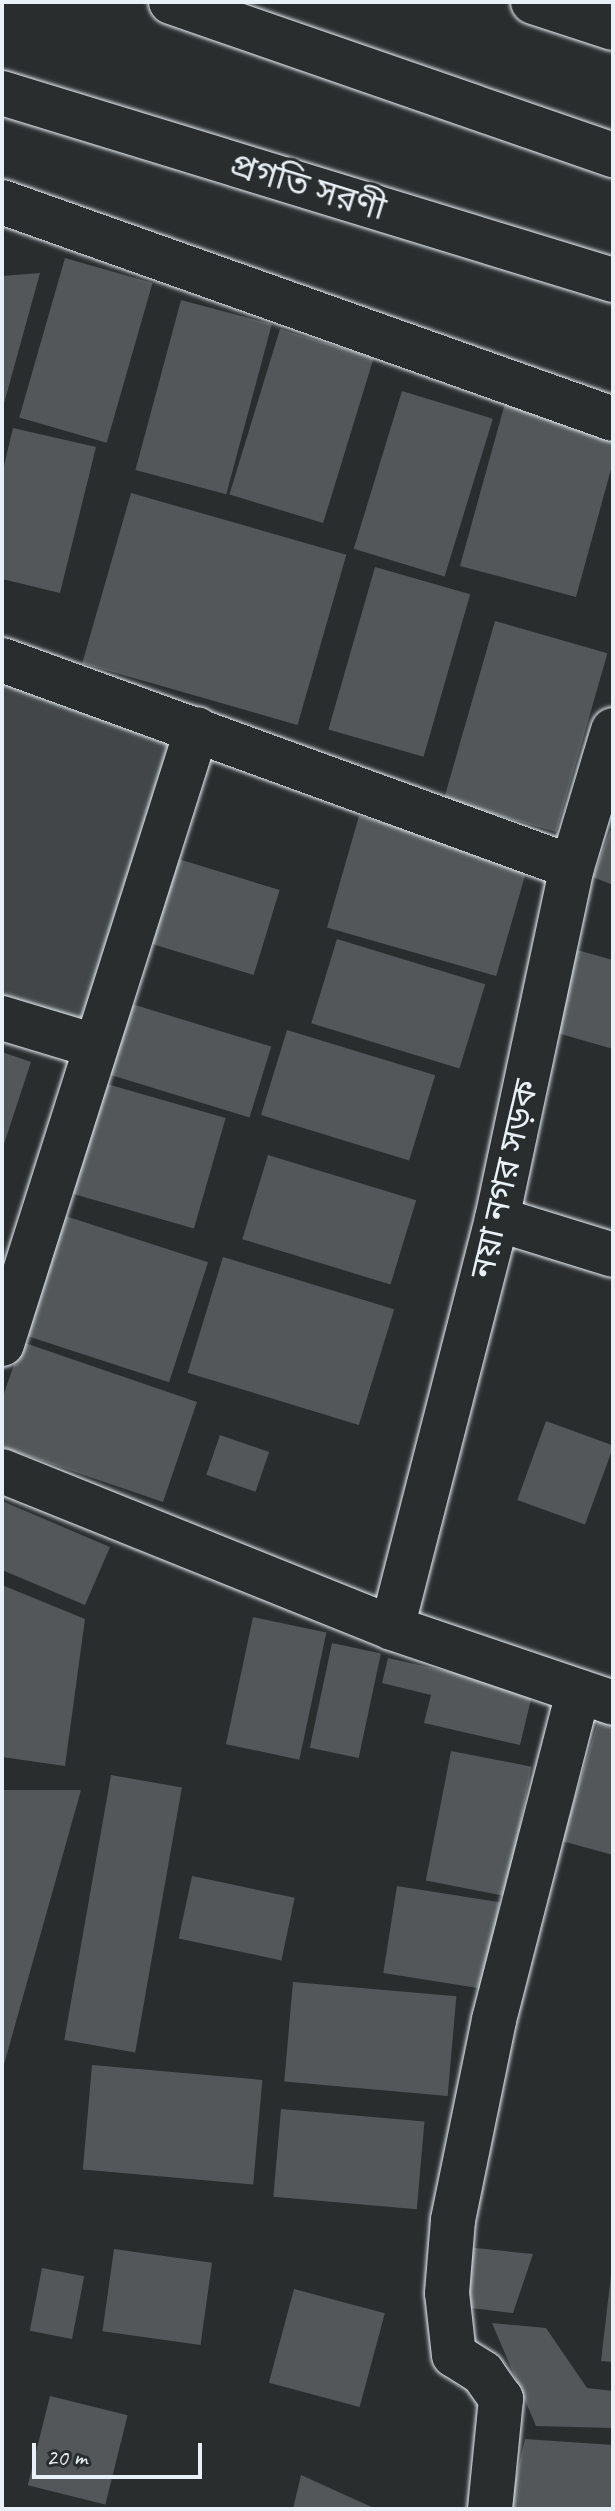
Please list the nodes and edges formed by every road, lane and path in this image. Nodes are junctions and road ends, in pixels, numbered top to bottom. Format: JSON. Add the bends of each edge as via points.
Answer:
{"nodes":[{"id":1,"x":171,"y":2,"type":"edge"},
{"id":2,"x":533,"y":2,"type":"edge"},
{"id":3,"x":613,"y":28,"type":"edge"},
{"id":4,"x":2,"y":93,"type":"edge"},
{"id":5,"x":613,"y":155,"type":"edge"},
{"id":6,"x":2,"y":202,"type":"edge"},
{"id":7,"x":613,"y":280,"type":"edge"},
{"id":8,"x":613,"y":419,"type":"edge"},
{"id":9,"x":2,"y":660,"type":"edge"},
{"id":10,"x":197,"y":729,"type":"junction"},
{"id":11,"x":613,"y":730,"type":"edge"},
{"id":12,"x":572,"y":867,"type":"junction"},
{"id":13,"x":2,"y":1018,"type":"edge"},
{"id":14,"x":95,"y":1046,"type":"junction"},
{"id":15,"x":497,"y":1219,"type":"junction"},
{"id":16,"x":613,"y":1255,"type":"edge"},
{"id":17,"x":2,"y":1344,"type":"edge"},
{"id":18,"x":2,"y":1471,"type":"edge"},
{"id":19,"x":392,"y":1628,"type":"junction"},
{"id":20,"x":596,"y":1697,"type":"edge"},
{"id":21,"x":490,"y":2509,"type":"edge"}],
"edges":[{"from":1,"to":5,"type":"street"},
{"from":2,"to":3,"type":"street"},
{"from":4,"to":7,"type":"street","name":"প্রগতি সরণী"},
{"from":6,"to":8,"type":"street"},
{"from":9,"to":10,"type":"street"},
{"from":10,"to":12,"type":"street"},
{"from":10,"to":14,"type":"street"},
{"from":11,"to":12,"type":"street","name":"নয়া নগর সড়ক"},
{"from":12,"to":15,"type":"street","name":"নয়া নগর সড়ক"},
{"from":13,"to":14,"type":"street"},
{"from":14,"to":17,"type":"street"},
{"from":15,"to":16,"type":"street"},
{"from":15,"to":19,"type":"street","name":"নয়া নগর সড়ক"},
{"from":18,"to":19,"type":"street"},
{"from":19,"to":20,"type":"street"},
{"from":20,"to":21,"type":"street","via":[[494,2020],[453,2220],[447,2293],[454,2355],[483,2373],[501,2399]]}]}
